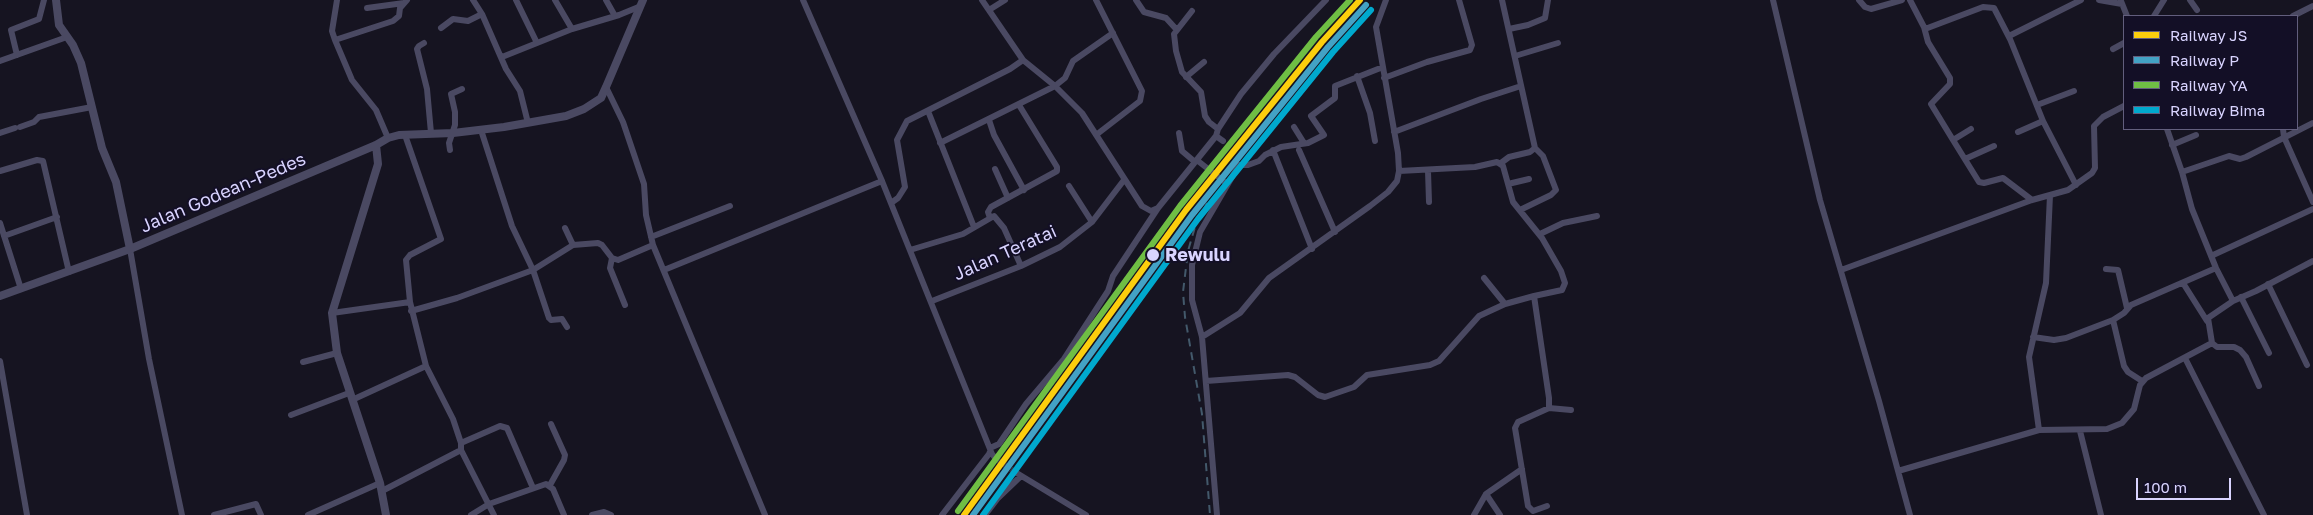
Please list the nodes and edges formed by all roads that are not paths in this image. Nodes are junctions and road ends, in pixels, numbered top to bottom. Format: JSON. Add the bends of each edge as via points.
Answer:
{"nodes":[{"id":1,"x":44,"y":0,"type":"edge"},
{"id":2,"x":56,"y":0,"type":"edge"},
{"id":3,"x":337,"y":0,"type":"edge"},
{"id":4,"x":473,"y":0,"type":"edge"},
{"id":5,"x":516,"y":0,"type":"edge"},
{"id":6,"x":555,"y":0,"type":"edge"},
{"id":7,"x":606,"y":0,"type":"edge"},
{"id":8,"x":803,"y":0,"type":"edge"},
{"id":9,"x":982,"y":0,"type":"edge"},
{"id":10,"x":1005,"y":0,"type":"edge"},
{"id":11,"x":1096,"y":0,"type":"edge"},
{"id":12,"x":1136,"y":0,"type":"edge"},
{"id":13,"x":1326,"y":0,"type":"edge"},
{"id":14,"x":1386,"y":0,"type":"edge"},
{"id":15,"x":1459,"y":0,"type":"edge"},
{"id":16,"x":1502,"y":0,"type":"edge"},
{"id":17,"x":1548,"y":0,"type":"edge"},
{"id":18,"x":1773,"y":0,"type":"edge"},
{"id":19,"x":1859,"y":0,"type":"edge"},
{"id":20,"x":1902,"y":0,"type":"edge"},
{"id":21,"x":1910,"y":0,"type":"edge"},
{"id":22,"x":1978,"y":0,"type":"edge"},
{"id":23,"x":2081,"y":0,"type":"edge"},
{"id":24,"x":2099,"y":0,"type":"edge"},
{"id":25,"x":2164,"y":0,"type":"edge"},
{"id":26,"x":2190,"y":0,"type":"edge"},
{"id":27,"x":405,"y":2,"type":"edge"},
{"id":28,"x":2121,"y":2,"type":"edge"},
{"id":29,"x":642,"y":3,"type":"edge"},
{"id":30,"x":2313,"y":6,"type":"edge"},
{"id":31,"x":1983,"y":7,"type":"junction"},
{"id":32,"x":366,"y":8,"type":"dead end"},
{"id":33,"x":989,"y":10,"type":"junction"},
{"id":34,"x":2197,"y":10,"type":"dead end"},
{"id":35,"x":1192,"y":11,"type":"dead end"},
{"id":36,"x":482,"y":14,"type":"junction"},
{"id":37,"x":2127,"y":15,"type":"edge"},
{"id":38,"x":2155,"y":15,"type":"edge"},
{"id":39,"x":2296,"y":15,"type":"edge"},
{"id":40,"x":615,"y":16,"type":"junction"},
{"id":41,"x":1924,"y":27,"type":"junction"},
{"id":42,"x":441,"y":28,"type":"dead end"},
{"id":43,"x":572,"y":29,"type":"junction"},
{"id":44,"x":1509,"y":29,"type":"junction"},
{"id":45,"x":1177,"y":30,"type":"junction"},
{"id":46,"x":1113,"y":33,"type":"junction"},
{"id":47,"x":2009,"y":36,"type":"junction"},
{"id":48,"x":67,"y":37,"type":"junction"},
{"id":49,"x":335,"y":40,"type":"junction"},
{"id":50,"x":424,"y":43,"type":"dead end"},
{"id":51,"x":537,"y":43,"type":"junction"},
{"id":52,"x":1558,"y":43,"type":"dead end"},
{"id":53,"x":2123,"y":44,"type":"edge"},
{"id":54,"x":2113,"y":49,"type":"dead end"},
{"id":55,"x":17,"y":55,"type":"junction"},
{"id":56,"x":1515,"y":56,"type":"junction"},
{"id":57,"x":502,"y":57,"type":"junction"},
{"id":58,"x":1024,"y":60,"type":"junction"},
{"id":59,"x":0,"y":61,"type":"edge"},
{"id":60,"x":1204,"y":62,"type":"dead end"},
{"id":61,"x":1383,"y":68,"type":"junction"},
{"id":62,"x":1357,"y":76,"type":"junction"},
{"id":63,"x":1186,"y":77,"type":"junction"},
{"id":64,"x":1384,"y":78,"type":"junction"},
{"id":65,"x":1055,"y":86,"type":"junction"},
{"id":66,"x":1521,"y":86,"type":"junction"},
{"id":67,"x":606,"y":87,"type":"junction"},
{"id":68,"x":462,"y":88,"type":"dead end"},
{"id":69,"x":2074,"y":91,"type":"dead end"},
{"id":70,"x":1020,"y":104,"type":"junction"},
{"id":71,"x":2037,"y":105,"type":"junction"},
{"id":72,"x":92,"y":107,"type":"junction"},
{"id":73,"x":2123,"y":107,"type":"edge"},
{"id":74,"x":928,"y":111,"type":"junction"},
{"id":75,"x":989,"y":120,"type":"junction"},
{"id":76,"x":2043,"y":121,"type":"junction"},
{"id":77,"x":528,"y":122,"type":"junction"},
{"id":78,"x":2313,"y":123,"type":"edge"},
{"id":79,"x":1294,"y":127,"type":"dead end"},
{"id":80,"x":1970,"y":129,"type":"dead end"},
{"id":81,"x":481,"y":130,"type":"junction"},
{"id":82,"x":2167,"y":130,"type":"edge"},
{"id":83,"x":2283,"y":130,"type":"edge"},
{"id":84,"x":1217,"y":132,"type":"junction"},
{"id":85,"x":1394,"y":132,"type":"junction"},
{"id":86,"x":2018,"y":132,"type":"dead end"},
{"id":87,"x":0,"y":133,"type":"edge"},
{"id":88,"x":431,"y":133,"type":"junction"},
{"id":89,"x":453,"y":133,"type":"junction"},
{"id":90,"x":1179,"y":133,"type":"dead end"},
{"id":91,"x":405,"y":135,"type":"junction"},
{"id":92,"x":1096,"y":135,"type":"junction"},
{"id":93,"x":2196,"y":135,"type":"dead end"},
{"id":94,"x":2284,"y":137,"type":"junction"},
{"id":95,"x":388,"y":138,"type":"junction"},
{"id":96,"x":1953,"y":140,"type":"junction"},
{"id":97,"x":1223,"y":141,"type":"dead end"},
{"id":98,"x":1375,"y":141,"type":"dead end"},
{"id":99,"x":940,"y":143,"type":"junction"},
{"id":100,"x":1304,"y":144,"type":"junction"},
{"id":101,"x":376,"y":145,"type":"junction"},
{"id":102,"x":2172,"y":145,"type":"junction"},
{"id":103,"x":1994,"y":146,"type":"dead end"},
{"id":104,"x":1535,"y":148,"type":"junction"},
{"id":105,"x":450,"y":150,"type":"dead end"},
{"id":106,"x":1273,"y":150,"type":"junction"},
{"id":107,"x":1299,"y":150,"type":"dead end"},
{"id":108,"x":1965,"y":159,"type":"junction"},
{"id":109,"x":1196,"y":161,"type":"junction"},
{"id":110,"x":1501,"y":163,"type":"junction"},
{"id":111,"x":995,"y":169,"type":"dead end"},
{"id":112,"x":1428,"y":170,"type":"junction"},
{"id":113,"x":0,"y":171,"type":"edge"},
{"id":114,"x":1399,"y":171,"type":"junction"},
{"id":115,"x":2182,"y":172,"type":"junction"},
{"id":116,"x":1529,"y":179,"type":"dead end"},
{"id":117,"x":1124,"y":180,"type":"junction"},
{"id":118,"x":882,"y":181,"type":"junction"},
{"id":119,"x":1508,"y":184,"type":"junction"},
{"id":120,"x":2076,"y":185,"type":"junction"},
{"id":121,"x":1069,"y":186,"type":"dead end"},
{"id":122,"x":1226,"y":188,"type":"junction"},
{"id":123,"x":1024,"y":190,"type":"junction"},
{"id":124,"x":2050,"y":195,"type":"junction"},
{"id":125,"x":1008,"y":198,"type":"junction"},
{"id":126,"x":2032,"y":200,"type":"junction"},
{"id":127,"x":1429,"y":202,"type":"dead end"},
{"id":128,"x":2313,"y":202,"type":"edge"},
{"id":129,"x":891,"y":203,"type":"junction"},
{"id":130,"x":730,"y":206,"type":"dead end"},
{"id":131,"x":1158,"y":208,"type":"junction"},
{"id":132,"x":2313,"y":209,"type":"edge"},
{"id":133,"x":1520,"y":210,"type":"junction"},
{"id":134,"x":1597,"y":216,"type":"dead end"},
{"id":135,"x":57,"y":217,"type":"junction"},
{"id":136,"x":990,"y":218,"type":"junction"},
{"id":137,"x":1092,"y":222,"type":"junction"},
{"id":138,"x":0,"y":223,"type":"edge"},
{"id":139,"x":974,"y":227,"type":"junction"},
{"id":140,"x":565,"y":228,"type":"dead end"},
{"id":141,"x":1335,"y":232,"type":"junction"},
{"id":142,"x":1540,"y":234,"type":"junction"},
{"id":143,"x":4,"y":236,"type":"junction"},
{"id":144,"x":650,"y":237,"type":"junction"},
{"id":145,"x":653,"y":245,"type":"junction"},
{"id":146,"x":573,"y":246,"type":"junction"},
{"id":147,"x":130,"y":249,"type":"junction"},
{"id":148,"x":1312,"y":249,"type":"junction"},
{"id":149,"x":910,"y":250,"type":"junction"},
{"id":150,"x":2211,"y":256,"type":"junction"},
{"id":151,"x":612,"y":258,"type":"junction"},
{"id":152,"x":2313,"y":261,"type":"edge"},
{"id":153,"x":1021,"y":266,"type":"junction"},
{"id":154,"x":2216,"y":268,"type":"junction"},
{"id":155,"x":2106,"y":269,"type":"dead end"},
{"id":156,"x":533,"y":270,"type":"junction"},
{"id":157,"x":664,"y":270,"type":"junction"},
{"id":158,"x":1841,"y":270,"type":"junction"},
{"id":159,"x":70,"y":272,"type":"junction"},
{"id":160,"x":1484,"y":278,"type":"dead end"},
{"id":161,"x":2183,"y":283,"type":"junction"},
{"id":162,"x":2268,"y":284,"type":"junction"},
{"id":163,"x":22,"y":288,"type":"junction"},
{"id":164,"x":0,"y":296,"type":"edge"},
{"id":165,"x":1534,"y":296,"type":"junction"},
{"id":166,"x":2241,"y":297,"type":"junction"},
{"id":167,"x":932,"y":301,"type":"junction"},
{"id":168,"x":2233,"y":301,"type":"junction"},
{"id":169,"x":410,"y":302,"type":"junction"},
{"id":170,"x":1505,"y":304,"type":"junction"},
{"id":171,"x":624,"y":305,"type":"dead end"},
{"id":172,"x":2127,"y":308,"type":"junction"},
{"id":173,"x":412,"y":311,"type":"junction"},
{"id":174,"x":332,"y":313,"type":"junction"},
{"id":175,"x":2113,"y":320,"type":"junction"},
{"id":176,"x":2207,"y":321,"type":"junction"},
{"id":177,"x":1198,"y":325,"type":"junction"},
{"id":178,"x":567,"y":327,"type":"dead end"},
{"id":179,"x":1214,"y":329,"type":"junction"},
{"id":180,"x":1202,"y":337,"type":"junction"},
{"id":181,"x":2033,"y":337,"type":"junction"},
{"id":182,"x":2212,"y":343,"type":"junction"},
{"id":183,"x":337,"y":353,"type":"junction"},
{"id":184,"x":2269,"y":353,"type":"dead end"},
{"id":185,"x":2185,"y":358,"type":"junction"},
{"id":186,"x":0,"y":360,"type":"edge"},
{"id":187,"x":303,"y":362,"type":"dead end"},
{"id":188,"x":2307,"y":365,"type":"dead end"},
{"id":189,"x":426,"y":366,"type":"junction"},
{"id":190,"x":2142,"y":381,"type":"junction"},
{"id":191,"x":1206,"y":382,"type":"junction"},
{"id":192,"x":2259,"y":386,"type":"dead end"},
{"id":193,"x":351,"y":396,"type":"junction"},
{"id":194,"x":1549,"y":408,"type":"junction"},
{"id":195,"x":1571,"y":410,"type":"dead end"},
{"id":196,"x":294,"y":413,"type":"dead end"},
{"id":197,"x":551,"y":424,"type":"dead end"},
{"id":198,"x":2039,"y":430,"type":"junction"},
{"id":199,"x":2080,"y":431,"type":"junction"},
{"id":200,"x":461,"y":446,"type":"junction"},
{"id":201,"x":990,"y":448,"type":"junction"},
{"id":202,"x":1522,"y":470,"type":"junction"},
{"id":203,"x":1898,"y":471,"type":"junction"},
{"id":204,"x":1015,"y":472,"type":"tunnel mouth"},
{"id":205,"x":1021,"y":476,"type":"junction"},
{"id":206,"x":550,"y":485,"type":"junction"},
{"id":207,"x":381,"y":487,"type":"junction"},
{"id":208,"x":533,"y":488,"type":"junction"},
{"id":209,"x":1486,"y":494,"type":"junction"},
{"id":210,"x":489,"y":504,"type":"junction"},
{"id":211,"x":1547,"y":506,"type":"dead end"},
{"id":212,"x":27,"y":515,"type":"edge"},
{"id":213,"x":182,"y":515,"type":"edge"},
{"id":214,"x":214,"y":515,"type":"edge"},
{"id":215,"x":261,"y":515,"type":"edge"},
{"id":216,"x":308,"y":515,"type":"edge"},
{"id":217,"x":386,"y":515,"type":"edge"},
{"id":218,"x":471,"y":515,"type":"edge"},
{"id":219,"x":494,"y":515,"type":"edge"},
{"id":220,"x":564,"y":515,"type":"edge"},
{"id":221,"x":592,"y":515,"type":"edge"},
{"id":222,"x":611,"y":515,"type":"edge"},
{"id":223,"x":765,"y":515,"type":"edge"},
{"id":224,"x":942,"y":515,"type":"edge"},
{"id":225,"x":985,"y":515,"type":"edge"},
{"id":226,"x":1086,"y":515,"type":"edge"},
{"id":227,"x":1217,"y":515,"type":"edge"},
{"id":228,"x":1474,"y":515,"type":"edge"},
{"id":229,"x":1500,"y":515,"type":"edge"},
{"id":230,"x":1910,"y":515,"type":"edge"},
{"id":231,"x":2101,"y":515,"type":"edge"},
{"id":232,"x":2264,"y":515,"type":"edge"}],
"edges":[{"from":1,"to":55,"type":"street","via":[[39,19],[11,30]]},
{"from":2,"to":48,"type":"street","name":"Jalan Godean-Pedes","via":[[59,25]]},
{"from":3,"to":49,"type":"street","via":[[332,31]]},
{"from":4,"to":36,"type":"street"},
{"from":5,"to":51,"type":"street"},
{"from":6,"to":43,"type":"street"},
{"from":7,"to":40,"type":"street"},
{"from":8,"to":118,"type":"street"},
{"from":9,"to":33,"type":"street"},
{"from":10,"to":33,"type":"street"},
{"from":11,"to":46,"type":"street"},
{"from":12,"to":45,"type":"street","via":[[1144,12],[1166,18]]},
{"from":13,"to":84,"type":"street","via":[[1274,54],[1241,94]]},
{"from":14,"to":61,"type":"street","via":[[1376,27]]},
{"from":15,"to":64,"type":"street","via":[[1472,45],[1470,50]]},
{"from":16,"to":44,"type":"street"},
{"from":17,"to":44,"type":"street","via":[[1546,16],[1542,19]]},
{"from":18,"to":158,"type":"street","via":[[1820,200]]},
{"from":19,"to":20,"type":"street","via":[[1865,7],[1872,8]]},
{"from":21,"to":41,"type":"street"},
{"from":22,"to":31,"type":"street"},
{"from":23,"to":47,"type":"street"},
{"from":24,"to":28,"type":"street"},
{"from":25,"to":38,"type":"street"},
{"from":26,"to":34,"type":"street"},
{"from":27,"to":32,"type":"street"},
{"from":27,"to":49,"type":"street","via":[[393,21]]},
{"from":28,"to":37,"type":"street"},
{"from":29,"to":40,"type":"street"},
{"from":29,"to":67,"type":"street"},
{"from":30,"to":39,"type":"street"},
{"from":31,"to":41,"type":"street","via":[[1928,29]]},
{"from":31,"to":47,"type":"street","via":[[1994,8]]},
{"from":33,"to":58,"type":"street"},
{"from":35,"to":45,"type":"street"},
{"from":36,"to":42,"type":"street","via":[[468,21],[453,19]]},
{"from":36,"to":57,"type":"street"},
{"from":40,"to":43,"type":"street"},
{"from":41,"to":96,"type":"street","via":[[1928,42],[1950,78],[1950,84],[1931,104]]},
{"from":43,"to":51,"type":"street"},
{"from":44,"to":56,"type":"street"},
{"from":45,"to":63,"type":"street","via":[[1174,42],[1179,65]]},
{"from":46,"to":65,"type":"street","via":[[1073,61],[1065,78]]},
{"from":46,"to":92,"type":"street","via":[[1142,95],[1140,101]]},
{"from":47,"to":71,"type":"street"},
{"from":48,"to":55,"type":"street"},
{"from":48,"to":72,"type":"street","name":"Jalan Godean-Pedes","via":[[81,63]]},
{"from":49,"to":95,"type":"street","via":[[352,80],[376,110]]},
{"from":50,"to":88,"type":"street","via":[[417,50],[427,89]]},
{"from":51,"to":57,"type":"street"},
{"from":52,"to":56,"type":"street"},
{"from":53,"to":54,"type":"street"},
{"from":55,"to":59,"type":"street"},
{"from":56,"to":66,"type":"street"},
{"from":57,"to":77,"type":"street","via":[[520,91]]},
{"from":58,"to":65,"type":"street"},
{"from":58,"to":74,"type":"street"},
{"from":60,"to":63,"type":"street"},
{"from":61,"to":62,"type":"street"},
{"from":61,"to":64,"type":"street"},
{"from":62,"to":98,"type":"street","via":[[1370,113]]},
{"from":62,"to":100,"type":"street","via":[[1335,86],[1335,98],[1314,114],[1324,135]]},
{"from":63,"to":84,"type":"street","via":[[1201,92],[1205,116]]},
{"from":64,"to":85,"type":"street"},
{"from":65,"to":70,"type":"street"},
{"from":65,"to":92,"type":"street","via":[[1082,113]]},
{"from":66,"to":85,"type":"street"},
{"from":66,"to":104,"type":"street"},
{"from":67,"to":77,"type":"street","via":[[601,98],[584,109],[566,116]]},
{"from":67,"to":144,"type":"street","via":[[623,122],[644,184]]},
{"from":68,"to":89,"type":"street","via":[[451,94],[455,112]]},
{"from":69,"to":71,"type":"street"},
{"from":70,"to":75,"type":"street"},
{"from":70,"to":123,"type":"street","via":[[1058,169]]},
{"from":71,"to":76,"type":"street"},
{"from":72,"to":87,"type":"street","via":[[39,117],[34,122]]},
{"from":72,"to":147,"type":"street","name":"Jalan Godean-Pedes","via":[[102,148],[116,182]]},
{"from":73,"to":120,"type":"street","via":[[2094,126],[2095,168]]},
{"from":74,"to":99,"type":"street"},
{"from":74,"to":129,"type":"street","via":[[907,121],[900,130],[897,147],[905,187]]},
{"from":75,"to":99,"type":"street"},
{"from":75,"to":123,"type":"street"},
{"from":76,"to":86,"type":"street"},
{"from":76,"to":120,"type":"street"},
{"from":77,"to":81,"type":"street"},
{"from":78,"to":94,"type":"street"},
{"from":79,"to":100,"type":"street"},
{"from":80,"to":96,"type":"street"},
{"from":81,"to":89,"type":"street"},
{"from":81,"to":156,"type":"street","via":[[512,226]]},
{"from":82,"to":102,"type":"street"},
{"from":83,"to":94,"type":"street"},
{"from":84,"to":97,"type":"street"},
{"from":84,"to":109,"type":"street"},
{"from":85,"to":114,"type":"street"},
{"from":88,"to":89,"type":"street"},
{"from":88,"to":91,"type":"street"},
{"from":89,"to":105,"type":"street"},
{"from":90,"to":109,"type":"street","via":[[1182,151]]},
{"from":91,"to":95,"type":"street"},
{"from":91,"to":169,"type":"street","via":[[441,239],[406,260]]},
{"from":92,"to":117,"type":"street"},
{"from":93,"to":102,"type":"street"},
{"from":94,"to":115,"type":"street","via":[[2246,157],[2229,156]]},
{"from":94,"to":128,"type":"street"},
{"from":95,"to":101,"type":"street","name":"Jalan Godean-Pedes"},
{"from":96,"to":108,"type":"street"},
{"from":99,"to":139,"type":"street"},
{"from":100,"to":106,"type":"street"},
{"from":101,"to":147,"type":"street","name":"Jalan Godean-Pedes"},
{"from":101,"to":174,"type":"street","via":[[378,164]]},
{"from":102,"to":115,"type":"street"},
{"from":103,"to":108,"type":"street"},
{"from":104,"to":110,"type":"street"},
{"from":104,"to":133,"type":"street","via":[[1543,156],[1556,190]]},
{"from":106,"to":122,"type":"street","via":[[1254,163],[1239,162]]},
{"from":106,"to":148,"type":"street"},
{"from":107,"to":141,"type":"street"},
{"from":108,"to":126,"type":"street","via":[[1979,182],[2003,178]]},
{"from":109,"to":122,"type":"street","via":[[1226,183]]},
{"from":109,"to":131,"type":"street"},
{"from":110,"to":112,"type":"street"},
{"from":110,"to":119,"type":"street"},
{"from":111,"to":125,"type":"street"},
{"from":112,"to":114,"type":"street"},
{"from":112,"to":127,"type":"street"},
{"from":113,"to":135,"type":"street","via":[[43,161]]},
{"from":114,"to":141,"type":"street","via":[[1397,181],[1388,192]]},
{"from":115,"to":150,"type":"street","via":[[2192,209]]},
{"from":116,"to":119,"type":"street"},
{"from":117,"to":131,"type":"street","via":[[1144,208],[1150,211]]},
{"from":117,"to":137,"type":"street","name":"Jalan Teratai"},
{"from":118,"to":129,"type":"street"},
{"from":118,"to":157,"type":"street"},
{"from":119,"to":133,"type":"street","via":[[1510,196]]},
{"from":120,"to":124,"type":"street"},
{"from":121,"to":137,"type":"street"},
{"from":122,"to":177,"type":"street","via":[[1204,222],[1194,254],[1192,300]]},
{"from":123,"to":125,"type":"street"},
{"from":124,"to":126,"type":"street"},
{"from":124,"to":181,"type":"street","via":[[2046,283]]},
{"from":125,"to":136,"type":"street","via":[[990,207]]},
{"from":126,"to":158,"type":"street"},
{"from":129,"to":149,"type":"street"},
{"from":130,"to":144,"type":"street"},
{"from":131,"to":201,"type":"street","via":[[1113,276],[1108,291],[1077,340],[999,444]]},
{"from":132,"to":150,"type":"street"},
{"from":133,"to":142,"type":"street"},
{"from":134,"to":142,"type":"street","via":[[1563,223]]},
{"from":135,"to":143,"type":"street"},
{"from":135,"to":159,"type":"street"},
{"from":136,"to":139,"type":"street"},
{"from":136,"to":153,"type":"street","via":[[994,216],[999,221]]},
{"from":137,"to":153,"type":"street","name":"Jalan Teratai","via":[[1060,246]]},
{"from":138,"to":143,"type":"street"},
{"from":139,"to":149,"type":"street","via":[[943,241]]},
{"from":140,"to":146,"type":"street"},
{"from":141,"to":148,"type":"street"},
{"from":142,"to":165,"type":"street","via":[[1565,283],[1562,290]]},
{"from":143,"to":163,"type":"street"},
{"from":144,"to":145,"type":"street"},
{"from":145,"to":151,"type":"street","via":[[618,260]]},
{"from":145,"to":157,"type":"street"},
{"from":146,"to":151,"type":"street","via":[[602,244]]},
{"from":146,"to":156,"type":"street"},
{"from":147,"to":159,"type":"street"},
{"from":147,"to":213,"type":"street"},
{"from":148,"to":179,"type":"street","via":[[1269,278],[1240,313]]},
{"from":149,"to":167,"type":"street"},
{"from":150,"to":154,"type":"street"},
{"from":151,"to":171,"type":"street","via":[[610,268]]},
{"from":152,"to":162,"type":"street"},
{"from":153,"to":167,"type":"street","name":"Jalan Teratai"},
{"from":154,"to":161,"type":"street"},
{"from":154,"to":168,"type":"street"},
{"from":155,"to":172,"type":"street","via":[[2118,270]]},
{"from":156,"to":173,"type":"street"},
{"from":156,"to":178,"type":"street","via":[[549,318],[562,319]]},
{"from":157,"to":223,"type":"street"},
{"from":158,"to":203,"type":"street"},
{"from":159,"to":163,"type":"street"},
{"from":160,"to":170,"type":"street"},
{"from":161,"to":172,"type":"street"},
{"from":161,"to":176,"type":"street"},
{"from":162,"to":166,"type":"street"},
{"from":162,"to":188,"type":"street"},
{"from":163,"to":164,"type":"street"},
{"from":165,"to":170,"type":"street"},
{"from":165,"to":194,"type":"street"},
{"from":166,"to":168,"type":"street"},
{"from":166,"to":184,"type":"street"},
{"from":167,"to":201,"type":"street"},
{"from":168,"to":176,"type":"street","via":[[2209,316]]},
{"from":169,"to":173,"type":"street"},
{"from":169,"to":174,"type":"street"},
{"from":170,"to":191,"type":"street","via":[[1479,316],[1439,361],[1367,375],[1354,387],[1325,397],[1288,374]]},
{"from":172,"to":175,"type":"street"},
{"from":173,"to":189,"type":"street"},
{"from":174,"to":183,"type":"street"},
{"from":175,"to":181,"type":"street","via":[[2066,338]]},
{"from":175,"to":190,"type":"street","via":[[2124,366]]},
{"from":176,"to":182,"type":"street"},
{"from":177,"to":179,"type":"street"},
{"from":177,"to":180,"type":"street"},
{"from":179,"to":180,"type":"street"},
{"from":180,"to":191,"type":"street"},
{"from":181,"to":198,"type":"street","via":[[2029,357]]},
{"from":182,"to":185,"type":"street"},
{"from":182,"to":192,"type":"street","via":[[2217,347],[2240,350]]},
{"from":183,"to":187,"type":"street"},
{"from":183,"to":193,"type":"street"},
{"from":185,"to":190,"type":"street"},
{"from":185,"to":232,"type":"street"},
{"from":186,"to":212,"type":"street"},
{"from":189,"to":193,"type":"street"},
{"from":189,"to":200,"type":"street","via":[[453,419]]},
{"from":190,"to":199,"type":"street","via":[[2134,408],[2122,422],[2107,429]]},
{"from":191,"to":227,"type":"street"},
{"from":193,"to":196,"type":"street"},
{"from":193,"to":207,"type":"street"},
{"from":194,"to":195,"type":"street"},
{"from":194,"to":202,"type":"street","via":[[1516,425]]},
{"from":197,"to":206,"type":"street","via":[[565,455]]},
{"from":198,"to":199,"type":"street"},
{"from":198,"to":203,"type":"street"},
{"from":199,"to":231,"type":"street"},
{"from":200,"to":207,"type":"street"},
{"from":200,"to":208,"type":"street","via":[[500,426],[507,428]]},
{"from":200,"to":210,"type":"street"},
{"from":201,"to":224,"type":"street","via":[[992,457]]},
{"from":202,"to":209,"type":"street"},
{"from":202,"to":211,"type":"street","via":[[1530,510]]},
{"from":203,"to":230,"type":"street"},
{"from":204,"to":205,"type":"street"},
{"from":205,"to":225,"type":"street"},
{"from":205,"to":226,"type":"street"},
{"from":206,"to":208,"type":"street"},
{"from":206,"to":220,"type":"street"},
{"from":207,"to":216,"type":"street"},
{"from":207,"to":217,"type":"street"},
{"from":208,"to":210,"type":"street"},
{"from":209,"to":228,"type":"street"},
{"from":209,"to":229,"type":"street"},
{"from":210,"to":218,"type":"street"},
{"from":210,"to":219,"type":"street"},
{"from":214,"to":215,"type":"street","via":[[256,504]]},
{"from":221,"to":222,"type":"street","via":[[604,512]]}]}
